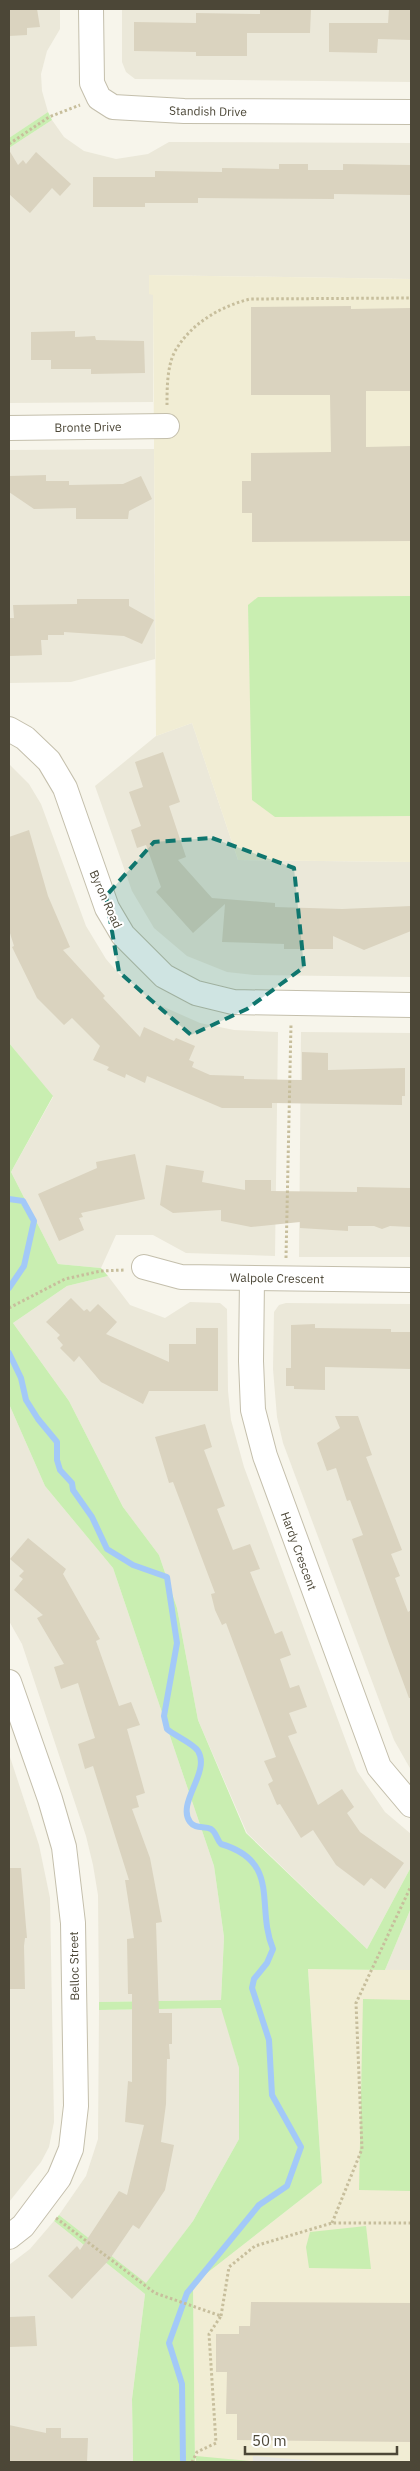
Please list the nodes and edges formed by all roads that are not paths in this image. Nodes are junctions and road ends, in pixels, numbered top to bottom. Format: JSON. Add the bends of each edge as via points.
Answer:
{"nodes":[{"id":1,"x":90,"y":9,"type":"edge"},
{"id":2,"x":411,"y":112,"type":"edge"},
{"id":3,"x":167,"y":426,"type":"road end"},
{"id":4,"x":9,"y":428,"type":"edge"},
{"id":5,"x":9,"y":729,"type":"edge"},
{"id":6,"x":411,"y":1005,"type":"edge"},
{"id":7,"x":144,"y":1267,"type":"road end"},
{"id":8,"x":252,"y":1279,"type":"junction"},
{"id":9,"x":411,"y":1280,"type":"edge"},
{"id":10,"x":9,"y":1682,"type":"edge"},
{"id":11,"x":411,"y":1805,"type":"edge"},
{"id":12,"x":9,"y":2237,"type":"edge"}],
"edges":[{"from":1,"to":2,"type":"street","name":"Standish Drive","via":[[92,83],[99,98],[113,107],[135,110]]},
{"from":3,"to":4,"type":"street","name":"Bronte Drive"},
{"from":5,"to":6,"type":"street","name":"Byron Road","via":[[25,738],[49,761],[65,788],[107,908],[123,935],[164,976],[196,993],[233,1002]]},
{"from":7,"to":8,"type":"street","name":"Walpole Crescent","via":[[181,1277]]},
{"from":8,"to":9,"type":"street","name":"Walpole Crescent"},
{"from":8,"to":11,"type":"street","name":"Hardy Crescent","via":[[253,1410],[265,1456],[379,1767]]},
{"from":10,"to":12,"type":"street","name":"Belloc Street","via":[[64,1847],[73,1922],[76,2106],[71,2149],[59,2178],[23,2226]]}]}
